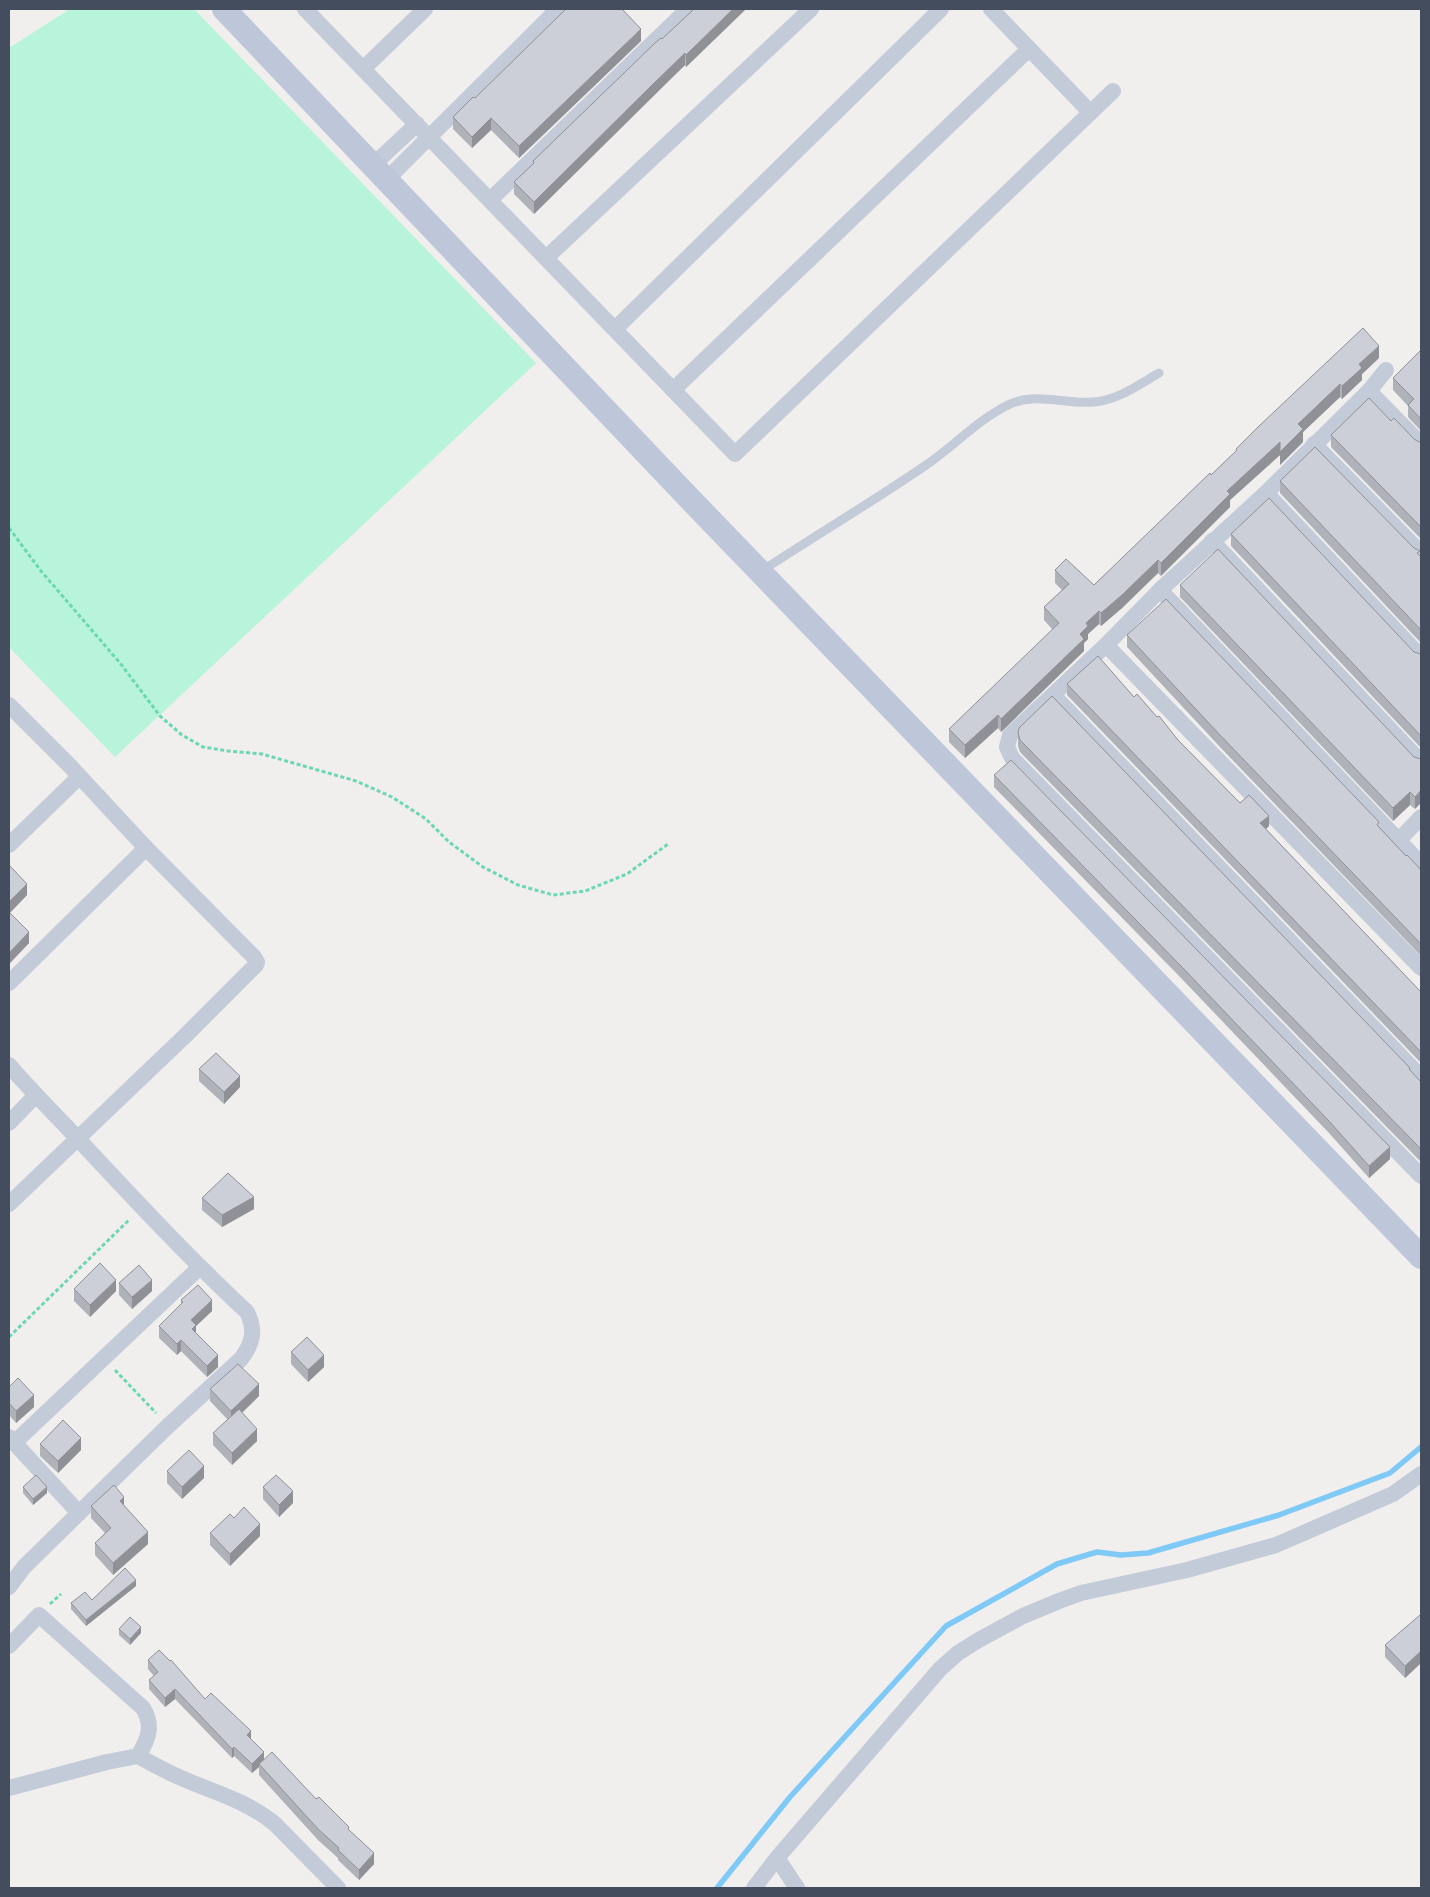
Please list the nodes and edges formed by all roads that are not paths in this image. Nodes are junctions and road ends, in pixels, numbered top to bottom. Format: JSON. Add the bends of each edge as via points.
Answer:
{"nodes":[{"id":1,"x":224,"y":9,"type":"edge"},
{"id":2,"x":305,"y":9,"type":"edge"},
{"id":3,"x":425,"y":9,"type":"edge"},
{"id":4,"x":558,"y":9,"type":"edge"},
{"id":5,"x":688,"y":9,"type":"edge"},
{"id":6,"x":810,"y":9,"type":"edge"},
{"id":7,"x":941,"y":9,"type":"edge"},
{"id":8,"x":991,"y":9,"type":"edge"},
{"id":9,"x":1029,"y":48,"type":"junction"},
{"id":10,"x":363,"y":69,"type":"junction"},
{"id":11,"x":1113,"y":91,"type":"dead end"},
{"id":12,"x":1090,"y":112,"type":"junction"},
{"id":13,"x":417,"y":124,"type":"junction"},
{"id":14,"x":429,"y":137,"type":"junction"},
{"id":15,"x":379,"y":173,"type":"junction"},
{"id":16,"x":490,"y":200,"type":"junction"},
{"id":17,"x":546,"y":258,"type":"junction"},
{"id":18,"x":614,"y":329,"type":"junction"},
{"id":19,"x":1386,"y":370,"type":"dead end"},
{"id":20,"x":1159,"y":373,"type":"dead end"},
{"id":21,"x":673,"y":390,"type":"junction"},
{"id":22,"x":1368,"y":391,"type":"junction"},
{"id":23,"x":1314,"y":444,"type":"junction"},
{"id":24,"x":1421,"y":444,"type":"edge"},
{"id":25,"x":1266,"y":493,"type":"junction"},
{"id":26,"x":1212,"y":541,"type":"junction"},
{"id":27,"x":1421,"y":553,"type":"edge"},
{"id":28,"x":760,"y":572,"type":"junction"},
{"id":29,"x":1160,"y":590,"type":"junction"},
{"id":30,"x":1106,"y":645,"type":"junction"},
{"id":31,"x":1421,"y":657,"type":"edge"},
{"id":32,"x":1053,"y":695,"type":"junction"},
{"id":33,"x":9,"y":705,"type":"edge"},
{"id":34,"x":1421,"y":762,"type":"edge"},
{"id":35,"x":79,"y":777,"type":"junction"},
{"id":36,"x":1421,"y":817,"type":"edge"},
{"id":37,"x":12,"y":834,"type":"edge"},
{"id":38,"x":1399,"y":840,"type":"junction"},
{"id":39,"x":146,"y":848,"type":"junction"},
{"id":40,"x":1421,"y":864,"type":"edge"},
{"id":41,"x":1421,"y":968,"type":"edge"},
{"id":42,"x":9,"y":983,"type":"edge"},
{"id":43,"x":9,"y":1065,"type":"edge"},
{"id":44,"x":1421,"y":1077,"type":"edge"},
{"id":45,"x":35,"y":1096,"type":"junction"},
{"id":46,"x":9,"y":1123,"type":"edge"},
{"id":47,"x":77,"y":1138,"type":"junction"},
{"id":48,"x":1421,"y":1176,"type":"edge"},
{"id":49,"x":9,"y":1204,"type":"edge"},
{"id":50,"x":1421,"y":1257,"type":"edge"},
{"id":51,"x":200,"y":1268,"type":"junction"},
{"id":52,"x":12,"y":1440,"type":"edge"},
{"id":53,"x":1421,"y":1474,"type":"edge"},
{"id":54,"x":79,"y":1513,"type":"junction"},
{"id":55,"x":9,"y":1587,"type":"edge"},
{"id":56,"x":9,"y":1646,"type":"edge"},
{"id":57,"x":138,"y":1756,"type":"junction"},
{"id":58,"x":9,"y":1788,"type":"edge"},
{"id":59,"x":777,"y":1858,"type":"junction"},
{"id":60,"x":338,"y":1888,"type":"edge"},
{"id":61,"x":754,"y":1888,"type":"edge"},
{"id":62,"x":796,"y":1888,"type":"edge"}],
"edges":[{"from":1,"to":15,"type":"street"},
{"from":2,"to":10,"type":"street"},
{"from":3,"to":10,"type":"street"},
{"from":4,"to":14,"type":"street"},
{"from":5,"to":16,"type":"street"},
{"from":6,"to":17,"type":"street"},
{"from":7,"to":18,"type":"street"},
{"from":8,"to":9,"type":"street"},
{"from":9,"to":12,"type":"street"},
{"from":9,"to":21,"type":"street"},
{"from":10,"to":13,"type":"street"},
{"from":11,"to":12,"type":"street"},
{"from":12,"to":21,"type":"street","via":[[735,454]]},
{"from":13,"to":14,"type":"street"},
{"from":13,"to":15,"type":"street"},
{"from":14,"to":15,"type":"street"},
{"from":14,"to":16,"type":"street"},
{"from":15,"to":28,"type":"street"},
{"from":16,"to":17,"type":"street"},
{"from":17,"to":18,"type":"street"},
{"from":18,"to":21,"type":"street"},
{"from":19,"to":22,"type":"street"},
{"from":20,"to":28,"type":"lane","via":[[1104,401],[1037,398],[1022,399],[1008,405],[981,421],[930,462]]},
{"from":22,"to":23,"type":"street"},
{"from":22,"to":24,"type":"street"},
{"from":23,"to":25,"type":"street"},
{"from":23,"to":27,"type":"street"},
{"from":25,"to":26,"type":"street"},
{"from":25,"to":31,"type":"street"},
{"from":26,"to":29,"type":"street"},
{"from":26,"to":34,"type":"street"},
{"from":28,"to":50,"type":"street"},
{"from":29,"to":30,"type":"street"},
{"from":29,"to":38,"type":"street"},
{"from":30,"to":32,"type":"street"},
{"from":30,"to":41,"type":"street"},
{"from":32,"to":44,"type":"street"},
{"from":32,"to":48,"type":"street","via":[[1010,735],[1007,747],[1012,758]]},
{"from":33,"to":35,"type":"street"},
{"from":35,"to":37,"type":"street"},
{"from":35,"to":39,"type":"street"},
{"from":36,"to":38,"type":"street"},
{"from":38,"to":40,"type":"street"},
{"from":39,"to":42,"type":"street"},
{"from":39,"to":47,"type":"street","via":[[257,962]]},
{"from":43,"to":45,"type":"street"},
{"from":45,"to":46,"type":"street"},
{"from":45,"to":47,"type":"street"},
{"from":47,"to":49,"type":"street"},
{"from":47,"to":51,"type":"street"},
{"from":51,"to":52,"type":"street","via":[[105,1359]]},
{"from":51,"to":54,"type":"street","via":[[247,1312],[252,1321],[252,1340],[241,1359]]},
{"from":52,"to":54,"type":"street"},
{"from":53,"to":59,"type":"street","via":[[1393,1494],[1276,1545],[1187,1570],[1081,1593],[1023,1616],[977,1641],[940,1669]]},
{"from":54,"to":55,"type":"street","via":[[24,1567]]},
{"from":56,"to":57,"type":"street","via":[[39,1615],[143,1708],[149,1731]]},
{"from":57,"to":58,"type":"street"},
{"from":57,"to":60,"type":"street","via":[[264,1815]]},
{"from":59,"to":61,"type":"street"},
{"from":59,"to":62,"type":"street"}]}
